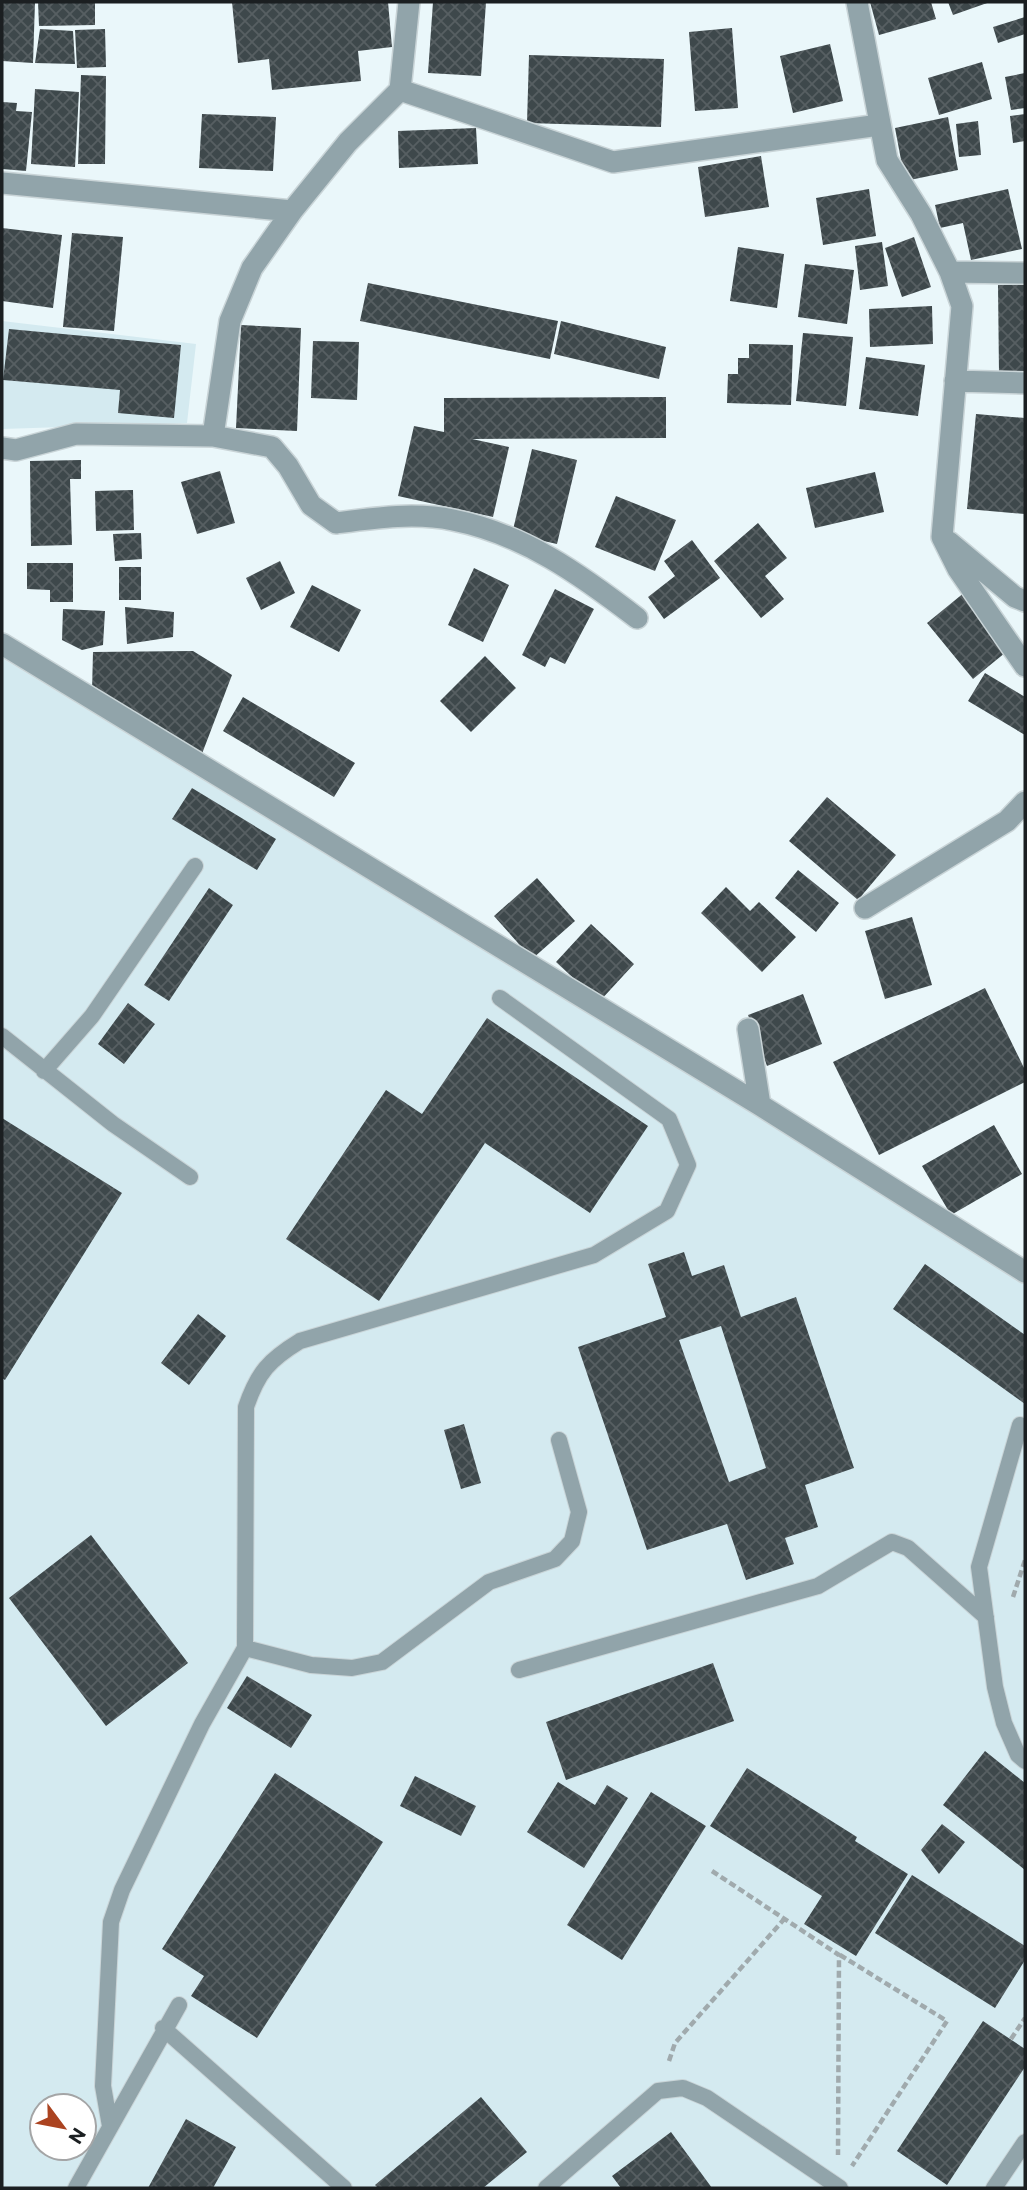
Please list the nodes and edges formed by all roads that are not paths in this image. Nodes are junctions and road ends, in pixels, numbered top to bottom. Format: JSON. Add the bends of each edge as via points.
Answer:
{"nodes":[{"id":1,"x":409,"y":2,"type":"edge"},
{"id":2,"x":858,"y":2,"type":"edge"},
{"id":3,"x":400,"y":90,"type":"junction"},
{"id":4,"x":879,"y":125,"type":"junction"},
{"id":5,"x":2,"y":183,"type":"edge"},
{"id":6,"x":292,"y":211,"type":"junction"},
{"id":7,"x":950,"y":272,"type":"junction"},
{"id":8,"x":1025,"y":273,"type":"edge"},
{"id":9,"x":955,"y":381,"type":"junction"},
{"id":10,"x":1025,"y":383,"type":"edge"},
{"id":11,"x":213,"y":436,"type":"junction"},
{"id":12,"x":2,"y":448,"type":"edge"},
{"id":13,"x":942,"y":537,"type":"junction"},
{"id":14,"x":1025,"y":601,"type":"edge"},
{"id":15,"x":637,"y":618,"type":"dead end"},
{"id":16,"x":2,"y":644,"type":"edge"},
{"id":17,"x":1025,"y":666,"type":"edge"},
{"id":18,"x":1025,"y":802,"type":"edge"},
{"id":19,"x":195,"y":866,"type":"dead end"},
{"id":20,"x":865,"y":908,"type":"dead end"},
{"id":21,"x":500,"y":998,"type":"dead end"},
{"id":22,"x":748,"y":1028,"type":"dead end"},
{"id":23,"x":2,"y":1036,"type":"edge"},
{"id":24,"x":44,"y":1071,"type":"junction"},
{"id":25,"x":760,"y":1105,"type":"junction"},
{"id":26,"x":190,"y":1177,"type":"dead end"},
{"id":27,"x":1025,"y":1272,"type":"edge"},
{"id":28,"x":1020,"y":1425,"type":"dead end"},
{"id":29,"x":559,"y":1440,"type":"dead end"},
{"id":30,"x":986,"y":1617,"type":"junction"},
{"id":31,"x":245,"y":1648,"type":"junction"},
{"id":32,"x":519,"y":1670,"type":"dead end"},
{"id":33,"x":1025,"y":1761,"type":"edge"},
{"id":34,"x":178,"y":2005,"type":"dead end"},
{"id":35,"x":163,"y":2028,"type":"junction"},
{"id":36,"x":110,"y":2126,"type":"junction"},
{"id":37,"x":1025,"y":2142,"type":"edge"},
{"id":38,"x":76,"y":2188,"type":"edge"},
{"id":39,"x":344,"y":2188,"type":"edge"},
{"id":40,"x":546,"y":2188,"type":"edge"},
{"id":41,"x":839,"y":2188,"type":"edge"},
{"id":42,"x":994,"y":2188,"type":"edge"}],
"edges":[{"from":1,"to":3,"type":"street"},
{"from":2,"to":4,"type":"street"},
{"from":3,"to":4,"type":"street","via":[[613,162]]},
{"from":3,"to":6,"type":"street","via":[[348,142]]},
{"from":4,"to":7,"type":"street","via":[[887,160]]},
{"from":5,"to":6,"type":"street"},
{"from":6,"to":11,"type":"street","via":[[252,268],[230,321]]},
{"from":7,"to":8,"type":"street"},
{"from":7,"to":9,"type":"street","via":[[962,306]]},
{"from":9,"to":10,"type":"street"},
{"from":9,"to":13,"type":"street"},
{"from":11,"to":12,"type":"street","via":[[76,434],[16,450]]},
{"from":11,"to":15,"type":"street","via":[[272,447],[311,505],[335,523],[390,516],[452,520],[500,533],[574,570]]},
{"from":13,"to":14,"type":"street"},
{"from":13,"to":17,"type":"street","via":[[958,569]]},
{"from":16,"to":25,"type":"street"},
{"from":18,"to":20,"type":"street","via":[[1007,821]]},
{"from":19,"to":24,"type":"lane","via":[[92,1016]]},
{"from":21,"to":31,"type":"lane","via":[[669,1119],[688,1165],[667,1211],[594,1255],[300,1341],[271,1359],[255,1381],[246,1407]]},
{"from":22,"to":25,"type":"street"},
{"from":23,"to":24,"type":"lane"},
{"from":24,"to":26,"type":"lane"},
{"from":25,"to":27,"type":"street"},
{"from":28,"to":30,"type":"lane","via":[[979,1567]]},
{"from":29,"to":31,"type":"lane","via":[[579,1512],[572,1541],[555,1559],[489,1582],[382,1662],[352,1668],[312,1665]]},
{"from":30,"to":32,"type":"lane","via":[[908,1548],[892,1542],[818,1587]]},
{"from":30,"to":33,"type":"lane","via":[[1004,1723]]},
{"from":31,"to":36,"type":"lane","via":[[202,1724],[111,1922],[103,2086]]},
{"from":34,"to":35,"type":"lane"},
{"from":35,"to":36,"type":"lane"},
{"from":35,"to":39,"type":"lane"},
{"from":36,"to":38,"type":"lane"},
{"from":37,"to":42,"type":"lane"},
{"from":40,"to":41,"type":"lane","via":[[658,2091],[683,2088],[707,2098]]}]}
